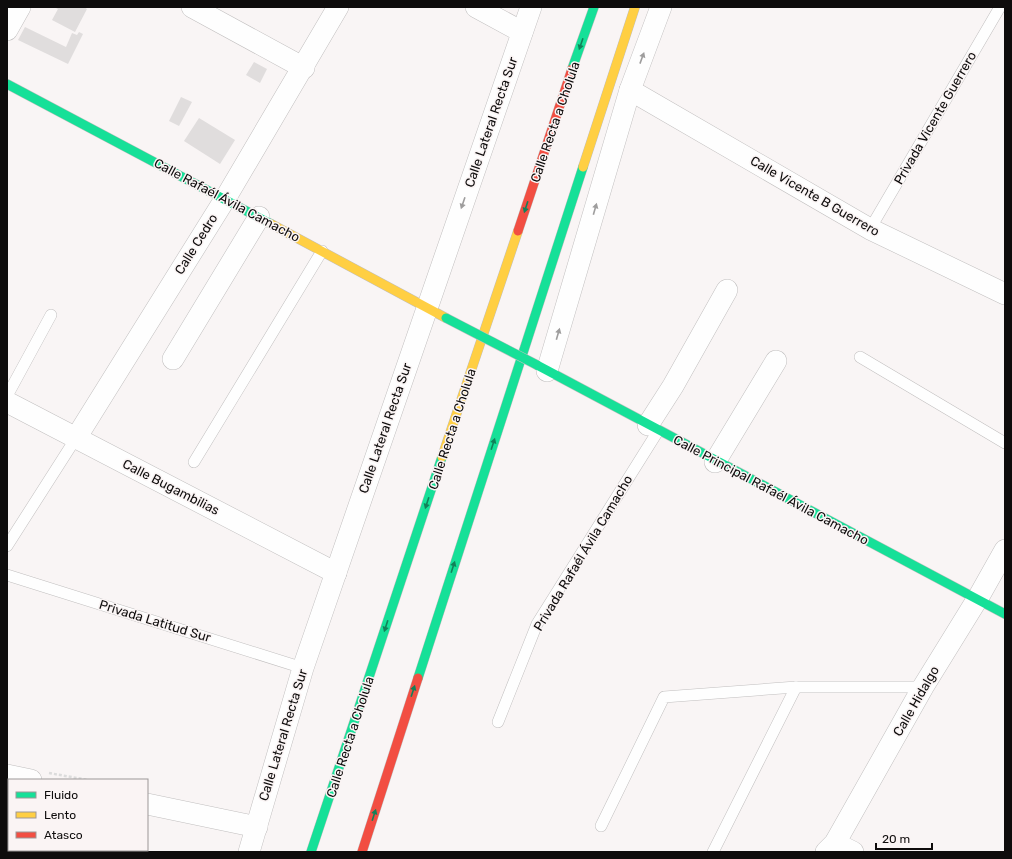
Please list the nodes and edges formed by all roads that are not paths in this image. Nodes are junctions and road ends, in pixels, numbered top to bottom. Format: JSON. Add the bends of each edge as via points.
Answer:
{"nodes":[{"id":1,"x":20,"y":7,"type":"edge"},
{"id":2,"x":192,"y":7,"type":"edge"},
{"id":3,"x":338,"y":7,"type":"edge"},
{"id":4,"x":476,"y":7,"type":"edge"},
{"id":5,"x":531,"y":7,"type":"edge"},
{"id":6,"x":594,"y":7,"type":"edge"},
{"id":7,"x":636,"y":7,"type":"edge"},
{"id":8,"x":661,"y":7,"type":"edge"},
{"id":9,"x":1000,"y":7,"type":"edge"},
{"id":10,"x":7,"y":30,"type":"edge"},
{"id":11,"x":522,"y":32,"type":"junction"},
{"id":12,"x":304,"y":68,"type":"junction"},
{"id":13,"x":7,"y":84,"type":"edge"},
{"id":14,"x":630,"y":90,"type":"junction"},
{"id":15,"x":225,"y":198,"type":"junction"},
{"id":16,"x":259,"y":217,"type":"junction"},
{"id":17,"x":870,"y":229,"type":"junction"},
{"id":18,"x":322,"y":251,"type":"junction"},
{"id":19,"x":727,"y":290,"type":"dead end"},
{"id":20,"x":1005,"y":294,"type":"edge"},
{"id":21,"x":426,"y":308,"type":"junction"},
{"id":22,"x":50,"y":315,"type":"dead end"},
{"id":23,"x":860,"y":357,"type":"dead end"},
{"id":24,"x":174,"y":360,"type":"dead end"},
{"id":25,"x":776,"y":361,"type":"dead end"},
{"id":26,"x":542,"y":368,"type":"junction"},
{"id":27,"x":7,"y":396,"type":"edge"},
{"id":28,"x":7,"y":402,"type":"edge"},
{"id":29,"x":653,"y":428,"type":"junction"},
{"id":30,"x":76,"y":438,"type":"junction"},
{"id":31,"x":1005,"y":443,"type":"edge"},
{"id":32,"x":194,"y":462,"type":"dead end"},
{"id":33,"x":716,"y":462,"type":"junction"},
{"id":34,"x":7,"y":546,"type":"edge"},
{"id":35,"x":1005,"y":550,"type":"edge"},
{"id":36,"x":336,"y":573,"type":"junction"},
{"id":37,"x":7,"y":575,"type":"edge"},
{"id":38,"x":978,"y":598,"type":"junction"},
{"id":39,"x":1005,"y":614,"type":"edge"},
{"id":40,"x":303,"y":668,"type":"junction"},
{"id":41,"x":796,"y":687,"type":"junction"},
{"id":42,"x":923,"y":687,"type":"junction"},
{"id":43,"x":498,"y":722,"type":"dead end"},
{"id":44,"x":7,"y":775,"type":"edge"},
{"id":45,"x":25,"y":779,"type":"edge"},
{"id":46,"x":148,"y":804,"type":"edge"},
{"id":47,"x":601,"y":826,"type":"dead end"},
{"id":48,"x":257,"y":827,"type":"junction"},
{"id":49,"x":830,"y":847,"type":"edge"},
{"id":50,"x":249,"y":852,"type":"edge"},
{"id":51,"x":311,"y":852,"type":"edge"},
{"id":52,"x":362,"y":852,"type":"edge"},
{"id":53,"x":713,"y":852,"type":"edge"},
{"id":54,"x":853,"y":852,"type":"edge"}],
"edges":[{"from":1,"to":10,"type":"street"},
{"from":2,"to":12,"type":"street"},
{"from":3,"to":12,"type":"street","name":"Calle Cedro"},
{"from":4,"to":11,"type":"street"},
{"from":5,"to":11,"type":"street","name":"Calle Lateral Recta Sur"},
{"from":6,"to":51,"type":"main road","name":"Calle Recta a Cholula","one_way":true},
{"from":52,"to":7,"type":"main road","one_way":true},
{"from":14,"to":8,"type":"street","one_way":true},
{"from":9,"to":17,"type":"lane","name":"Privada Vicente Guerrero"},
{"from":11,"to":21,"type":"street","name":"Calle Lateral Recta Sur","one_way":true},
{"from":12,"to":15,"type":"street","name":"Calle Cedro"},
{"from":13,"to":15,"type":"main road","name":"Calle Rafaél Ávila Camacho"},
{"from":14,"to":17,"type":"street","name":"Calle Vicente B Guerrero"},
{"from":26,"to":14,"type":"street","one_way":true},
{"from":15,"to":16,"type":"main road","name":"Calle Rafaél Ávila Camacho"},
{"from":15,"to":30,"type":"street","name":"Calle Cedro"},
{"from":16,"to":18,"type":"main road","name":"Calle Rafaél Ávila Camacho"},
{"from":16,"to":24,"type":"street"},
{"from":17,"to":20,"type":"street","name":"Calle Vicente B Guerrero"},
{"from":18,"to":21,"type":"main road","name":"Calle Rafaél Ávila Camacho"},
{"from":18,"to":32,"type":"lane"},
{"from":19,"to":29,"type":"street","name":"Privada Rafaél Ávila Camacho","via":[[673,386]]},
{"from":21,"to":26,"type":"main road","name":"Calle Rafaél Ávila Camacho","bridge":true},
{"from":21,"to":36,"type":"street","name":"Calle Lateral Recta Sur"},
{"from":22,"to":27,"type":"lane"},
{"from":23,"to":31,"type":"lane"},
{"from":25,"to":33,"type":"street"},
{"from":26,"to":29,"type":"main road","name":"Calle Principal Rafaél Ávila Camacho"},
{"from":28,"to":30,"type":"street","name":"Calle Bugambilias"},
{"from":29,"to":33,"type":"main road","name":"Calle Principal Rafaél Ávila Camacho"},
{"from":29,"to":43,"type":"lane","name":"Privada Rafaél Ávila Camacho","via":[[537,624]]},
{"from":30,"to":34,"type":"lane"},
{"from":30,"to":36,"type":"street","name":"Calle Bugambilias"},
{"from":33,"to":38,"type":"main road","name":"Calle Principal Rafaél Ávila Camacho"},
{"from":35,"to":38,"type":"street","name":"Calle Hidalgo"},
{"from":36,"to":40,"type":"street","name":"Calle Lateral Recta Sur"},
{"from":37,"to":40,"type":"lane","name":"Privada Latitud Sur"},
{"from":38,"to":39,"type":"main road","name":"Calle Principal Rafaél Ávila Camacho"},
{"from":38,"to":42,"type":"street","name":"Calle Hidalgo"},
{"from":40,"to":48,"type":"street","name":"Calle Lateral Recta Sur"},
{"from":41,"to":42,"type":"lane"},
{"from":41,"to":47,"type":"lane","via":[[664,697]]},
{"from":41,"to":53,"type":"lane"},
{"from":42,"to":49,"type":"street","name":"Calle Hidalgo"},
{"from":44,"to":45,"type":"street"},
{"from":46,"to":48,"type":"street"},
{"from":48,"to":50,"type":"street","name":"Calle Lateral Recta Sur"},
{"from":49,"to":54,"type":"street"}]}
